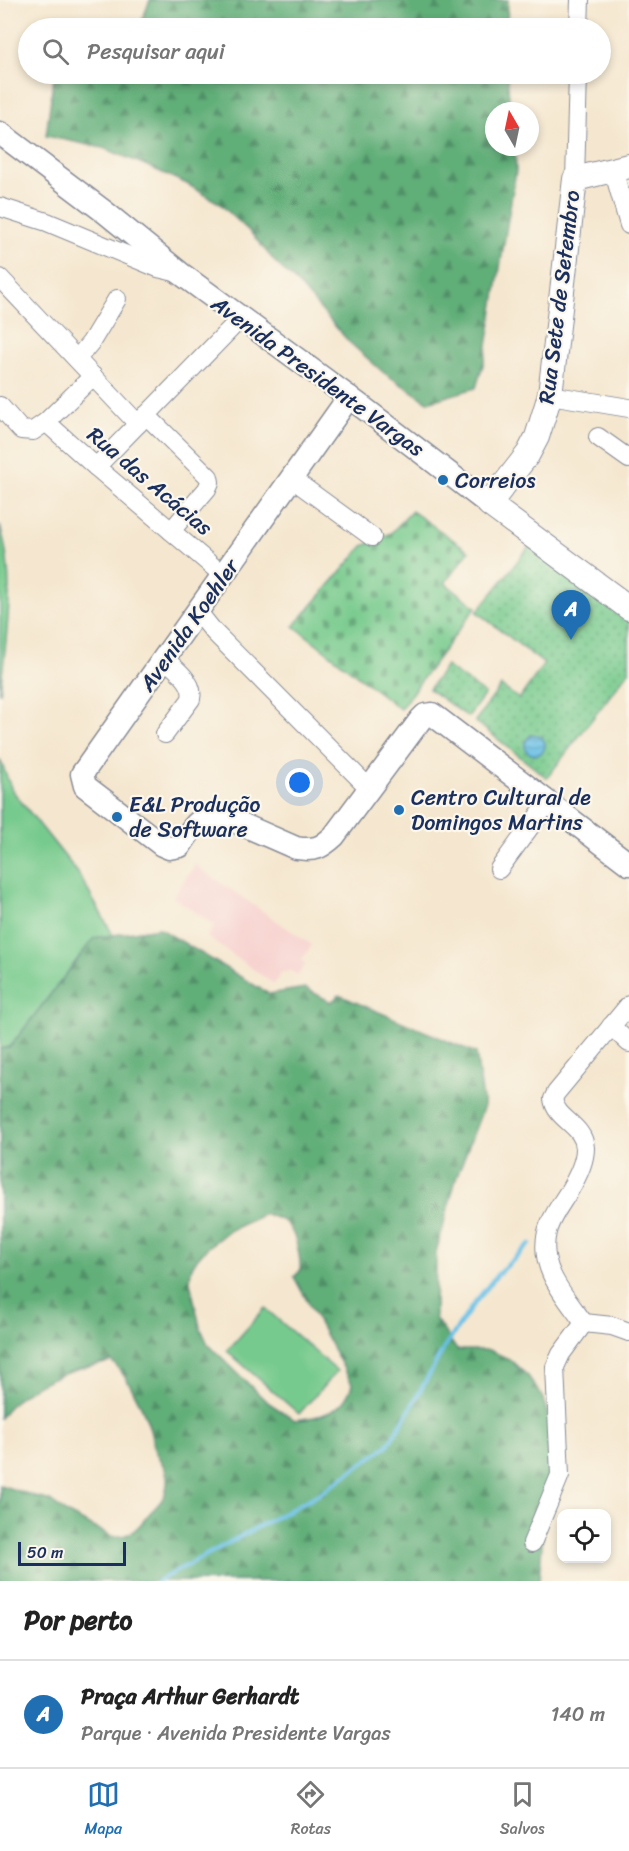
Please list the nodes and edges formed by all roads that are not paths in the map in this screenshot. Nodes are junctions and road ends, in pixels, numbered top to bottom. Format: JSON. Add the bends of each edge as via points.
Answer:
{"nodes":[{"id":1,"x":580,"y":0,"type":"edge"},
{"id":2,"x":579,"y":18,"type":"edge"},
{"id":3,"x":578,"y":84,"type":"edge"},
{"id":4,"x":0,"y":134,"type":"edge"},
{"id":5,"x":621,"y":168,"type":"edge"},
{"id":6,"x":574,"y":179,"type":"junction"},
{"id":7,"x":0,"y":207,"type":"edge"},
{"id":8,"x":629,"y":225,"type":"edge"},
{"id":9,"x":180,"y":273,"type":"junction"},
{"id":10,"x":0,"y":278,"type":"edge"},
{"id":11,"x":117,"y":299,"type":"dead end"},
{"id":12,"x":241,"y":318,"type":"junction"},
{"id":13,"x":76,"y":359,"type":"junction"},
{"id":14,"x":93,"y":376,"type":"junction"},
{"id":15,"x":550,"y":395,"type":"junction"},
{"id":16,"x":349,"y":398,"type":"junction"},
{"id":17,"x":0,"y":406,"type":"edge"},
{"id":18,"x":629,"y":408,"type":"edge"},
{"id":19,"x":142,"y":419,"type":"junction"},
{"id":20,"x":46,"y":422,"type":"junction"},
{"id":21,"x":597,"y":437,"type":"dead end"},
{"id":22,"x":629,"y":459,"type":"edge"},
{"id":23,"x":96,"y":467,"type":"junction"},
{"id":24,"x":291,"y":478,"type":"junction"},
{"id":25,"x":489,"y":504,"type":"junction"},
{"id":26,"x":171,"y":531,"type":"junction"},
{"id":27,"x":372,"y":537,"type":"dead end"},
{"id":28,"x":225,"y":576,"type":"junction"},
{"id":29,"x":626,"y":600,"type":"edge"},
{"id":30,"x":198,"y":612,"type":"junction"},
{"id":31,"x":165,"y":659,"type":"junction"},
{"id":32,"x":165,"y":734,"type":"dead end"},
{"id":33,"x":370,"y":789,"type":"junction"},
{"id":34,"x":549,"y":801,"type":"junction"},
{"id":35,"x":629,"y":864,"type":"edge"},
{"id":36,"x":499,"y":869,"type":"dead end"},
{"id":37,"x":629,"y":1005,"type":"edge"},
{"id":38,"x":611,"y":1026,"type":"junction"},
{"id":39,"x":629,"y":1043,"type":"edge"},
{"id":40,"x":584,"y":1323,"type":"junction"},
{"id":41,"x":629,"y":1332,"type":"edge"},
{"id":42,"x":532,"y":1543,"type":"dead end"}],
"edges":[{"from":1,"to":2,"type":"street"},
{"from":3,"to":6,"type":"street","name":"Rua Sete de Setembro"},
{"from":4,"to":9,"type":"street","name":"Avenida Presidente Vargas"},
{"from":5,"to":6,"type":"main road"},
{"from":5,"to":8,"type":"street"},
{"from":6,"to":15,"type":"main road","name":"Rua Sete de Setembro"},
{"from":7,"to":9,"type":"street"},
{"from":9,"to":12,"type":"street","name":"Avenida Presidente Vargas"},
{"from":10,"to":13,"type":"street"},
{"from":11,"to":13,"type":"street","via":[[92,342]]},
{"from":12,"to":16,"type":"street","name":"Avenida Presidente Vargas"},
{"from":12,"to":19,"type":"street"},
{"from":13,"to":14,"type":"street"},
{"from":14,"to":19,"type":"street"},
{"from":14,"to":20,"type":"street"},
{"from":15,"to":18,"type":"street"},
{"from":15,"to":25,"type":"main road","name":"Rua Sete de Setembro","via":[[528,454]]},
{"from":16,"to":24,"type":"street","name":"Avenida Koehler"},
{"from":16,"to":25,"type":"street","name":"Avenida Presidente Vargas"},
{"from":17,"to":20,"type":"street","via":[[21,430],[33,431]]},
{"from":19,"to":23,"type":"street"},
{"from":19,"to":26,"type":"street","via":[[210,482]]},
{"from":20,"to":23,"type":"street","name":"Rua das Acácias"},
{"from":21,"to":22,"type":"street"},
{"from":23,"to":26,"type":"street","name":"Rua das Acácias"},
{"from":24,"to":27,"type":"street"},
{"from":24,"to":28,"type":"street","name":"Avenida Koehler"},
{"from":25,"to":29,"type":"main road","name":"Avenida Presidente Vargas"},
{"from":26,"to":28,"type":"street","name":"Rua das Acácias"},
{"from":28,"to":30,"type":"street","name":"Avenida Koehler"},
{"from":30,"to":31,"type":"street","name":"Avenida Koehler"},
{"from":30,"to":33,"type":"street"},
{"from":31,"to":32,"type":"street","via":[[188,681],[192,694]]},
{"from":31,"to":33,"type":"street","name":"Avenida Koehler","via":[[82,774],[88,790],[162,845],[180,846],[200,820],[216,815],[296,848],[322,847]]},
{"from":33,"to":34,"type":"street","via":[[421,719],[429,714]]},
{"from":34,"to":35,"type":"street"},
{"from":34,"to":36,"type":"street"},
{"from":37,"to":38,"type":"street"},
{"from":38,"to":39,"type":"street"},
{"from":38,"to":40,"type":"street","via":[[553,1099],[557,1111],[583,1138],[585,1152],[582,1166],[547,1230],[545,1257],[556,1285]]},
{"from":40,"to":41,"type":"street"},
{"from":40,"to":42,"type":"street","via":[[555,1367],[560,1475]]}]}
